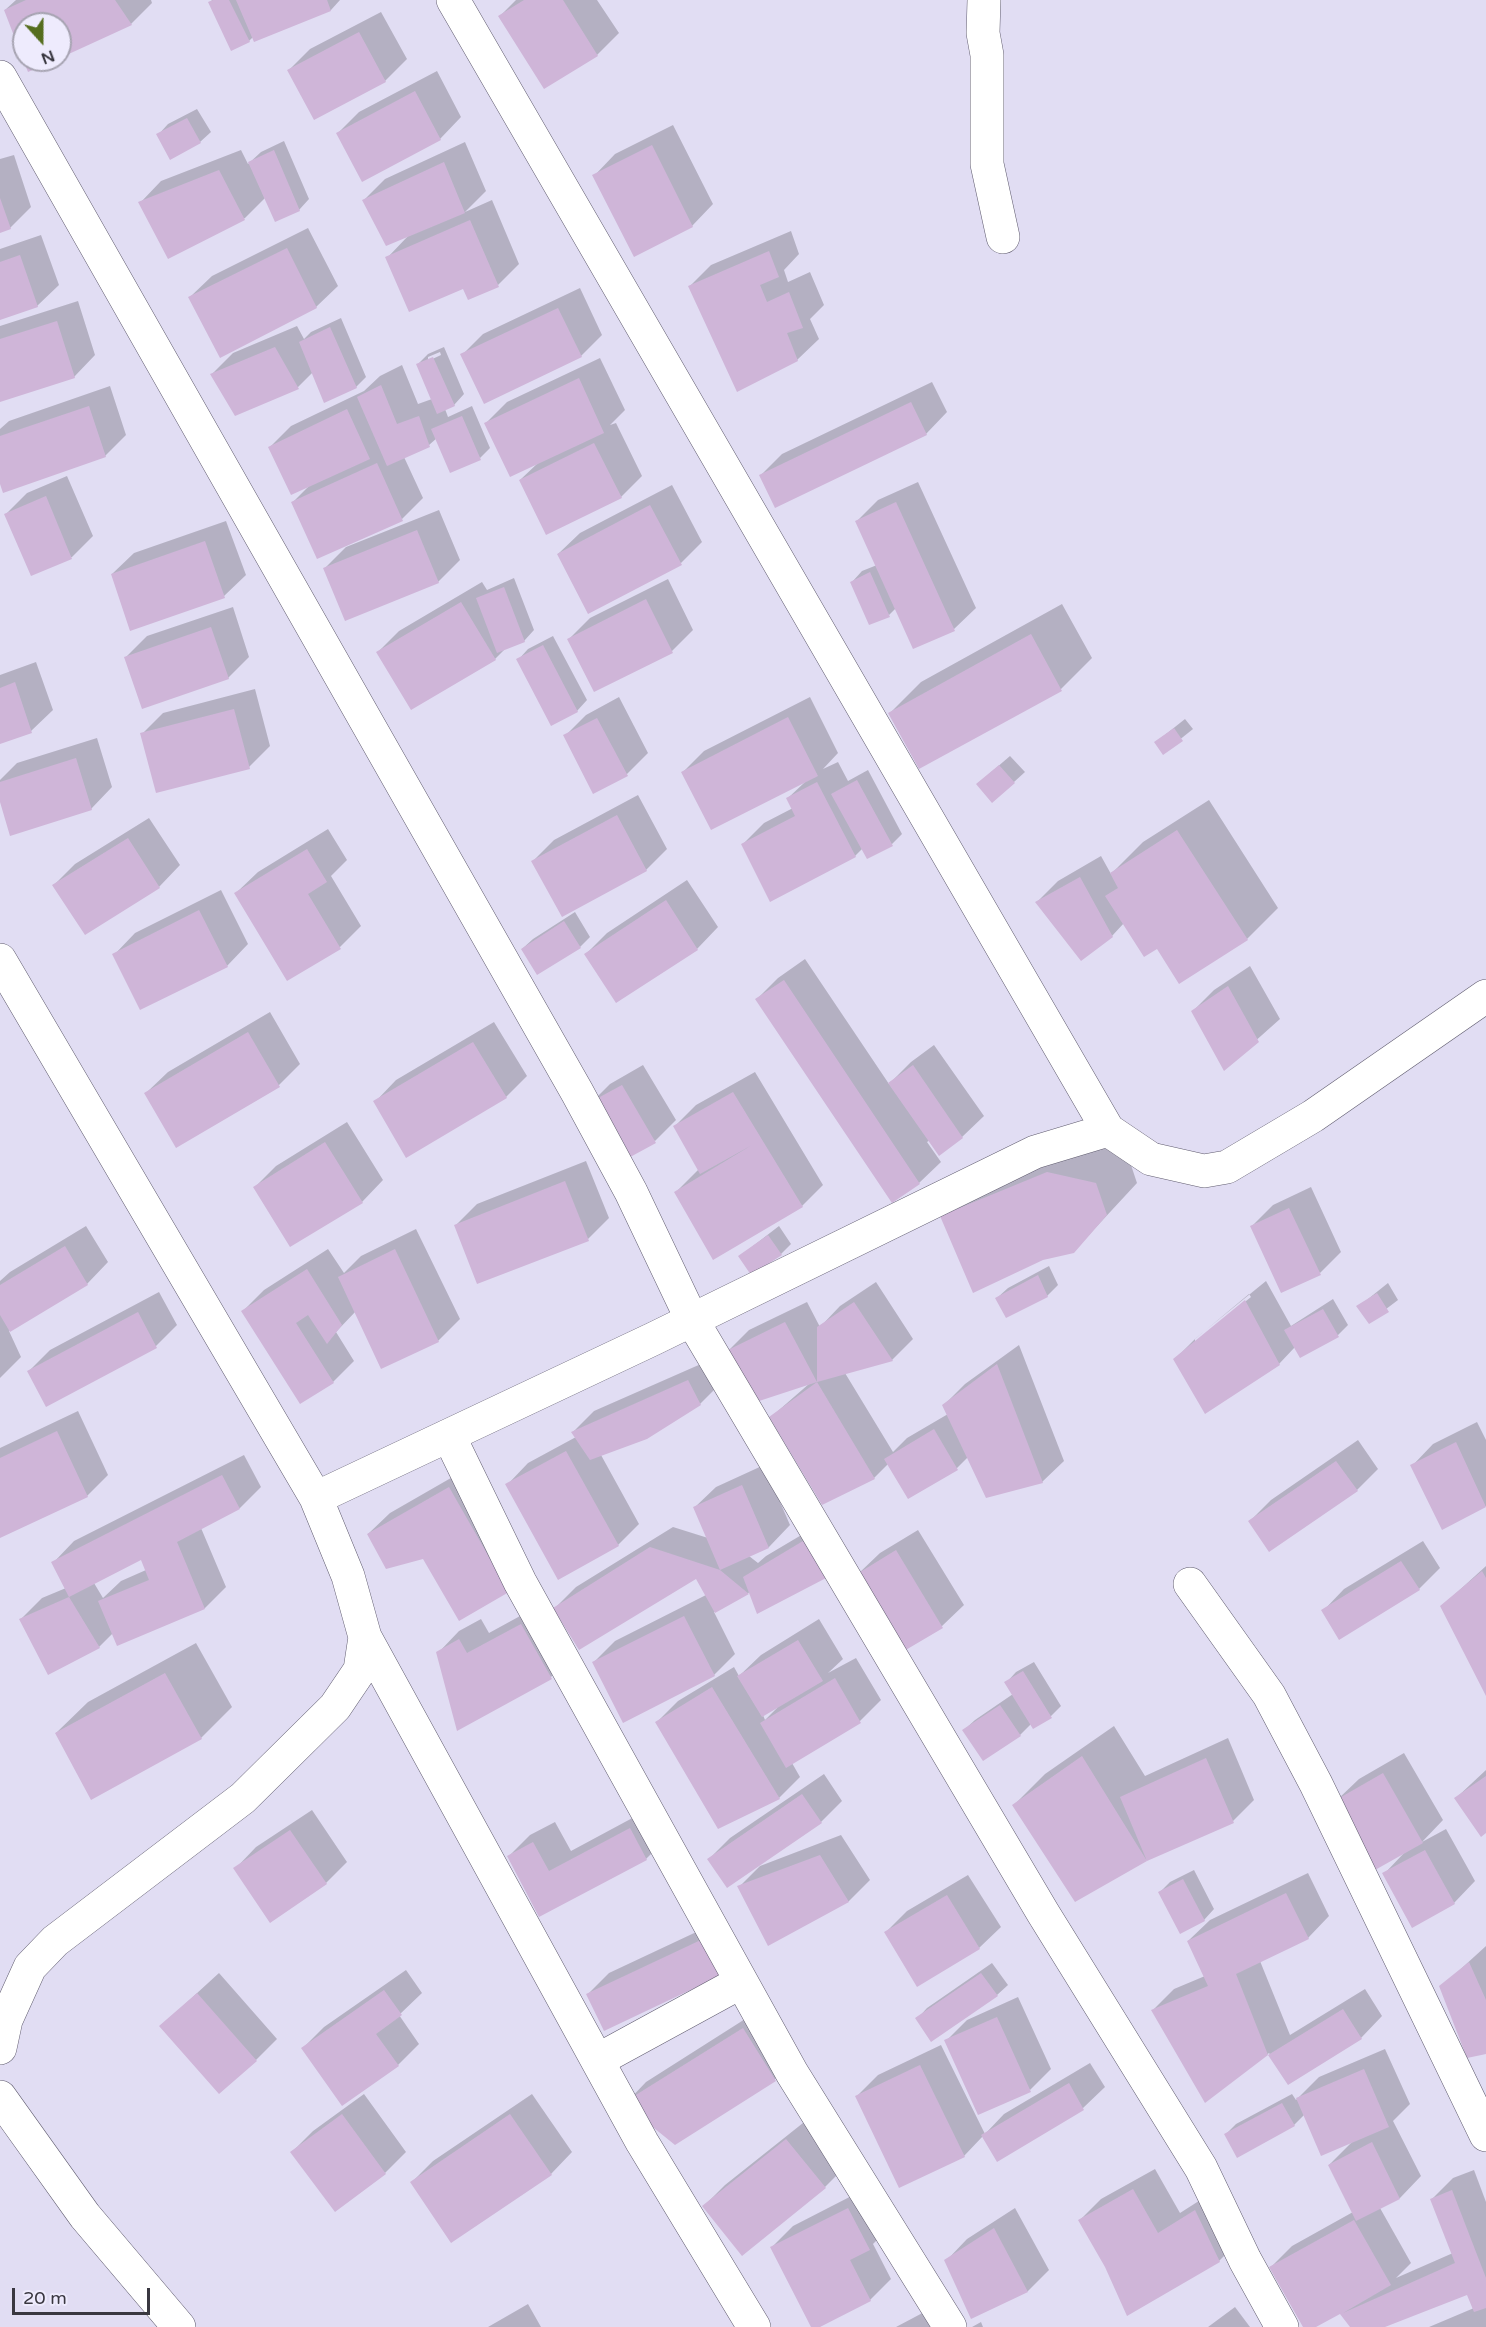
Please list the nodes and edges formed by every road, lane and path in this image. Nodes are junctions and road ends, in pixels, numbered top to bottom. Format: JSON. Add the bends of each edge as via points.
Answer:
{"nodes":[{"id":1,"x":453,"y":0,"type":"edge"},
{"id":2,"x":984,"y":0,"type":"edge"},
{"id":3,"x":0,"y":77,"type":"edge"},
{"id":4,"x":1003,"y":237,"type":"dead end"},
{"id":5,"x":0,"y":960,"type":"edge"},
{"id":6,"x":1486,"y":996,"type":"edge"},
{"id":7,"x":1108,"y":1130,"type":"junction"},
{"id":8,"x":692,"y":1320,"type":"junction"},
{"id":9,"x":448,"y":1436,"type":"junction"},
{"id":10,"x":316,"y":1498,"type":"junction"},
{"id":11,"x":1190,"y":1584,"type":"dead end"},
{"id":12,"x":365,"y":1637,"type":"junction"},
{"id":13,"x":741,"y":1982,"type":"junction"},
{"id":14,"x":0,"y":2048,"type":"edge"},
{"id":15,"x":598,"y":2060,"type":"junction"},
{"id":16,"x":0,"y":2097,"type":"edge"},
{"id":17,"x":1486,"y":2135,"type":"edge"},
{"id":18,"x":179,"y":2327,"type":"edge"},
{"id":19,"x":754,"y":2327,"type":"edge"},
{"id":20,"x":950,"y":2327,"type":"edge"},
{"id":21,"x":1282,"y":2327,"type":"edge"}],
"edges":[{"from":1,"to":7,"type":"street"},
{"from":2,"to":4,"type":"street","via":[[987,164]]},
{"from":3,"to":8,"type":"street","via":[[577,1092],[631,1192]]},
{"from":5,"to":10,"type":"street"},
{"from":6,"to":7,"type":"street","via":[[1313,1116],[1227,1167],[1204,1171],[1151,1159]]},
{"from":7,"to":8,"type":"street","via":[[1035,1152]]},
{"from":8,"to":9,"type":"street"},
{"from":8,"to":21,"type":"street","via":[[1025,1883],[1201,2168]]},
{"from":9,"to":10,"type":"street"},
{"from":9,"to":13,"type":"street","via":[[520,1582]]},
{"from":10,"to":12,"type":"street","via":[[348,1575]]},
{"from":11,"to":17,"type":"street","via":[[1269,1695]]},
{"from":12,"to":14,"type":"street","via":[[360,1670],[335,1707],[243,1798],[55,1941],[30,1967],[6,2020]]},
{"from":12,"to":15,"type":"street"},
{"from":13,"to":15,"type":"street"},
{"from":13,"to":20,"type":"street","via":[[792,2073]]},
{"from":15,"to":19,"type":"street","via":[[642,2142]]},
{"from":16,"to":18,"type":"street","via":[[85,2216]]}]}
